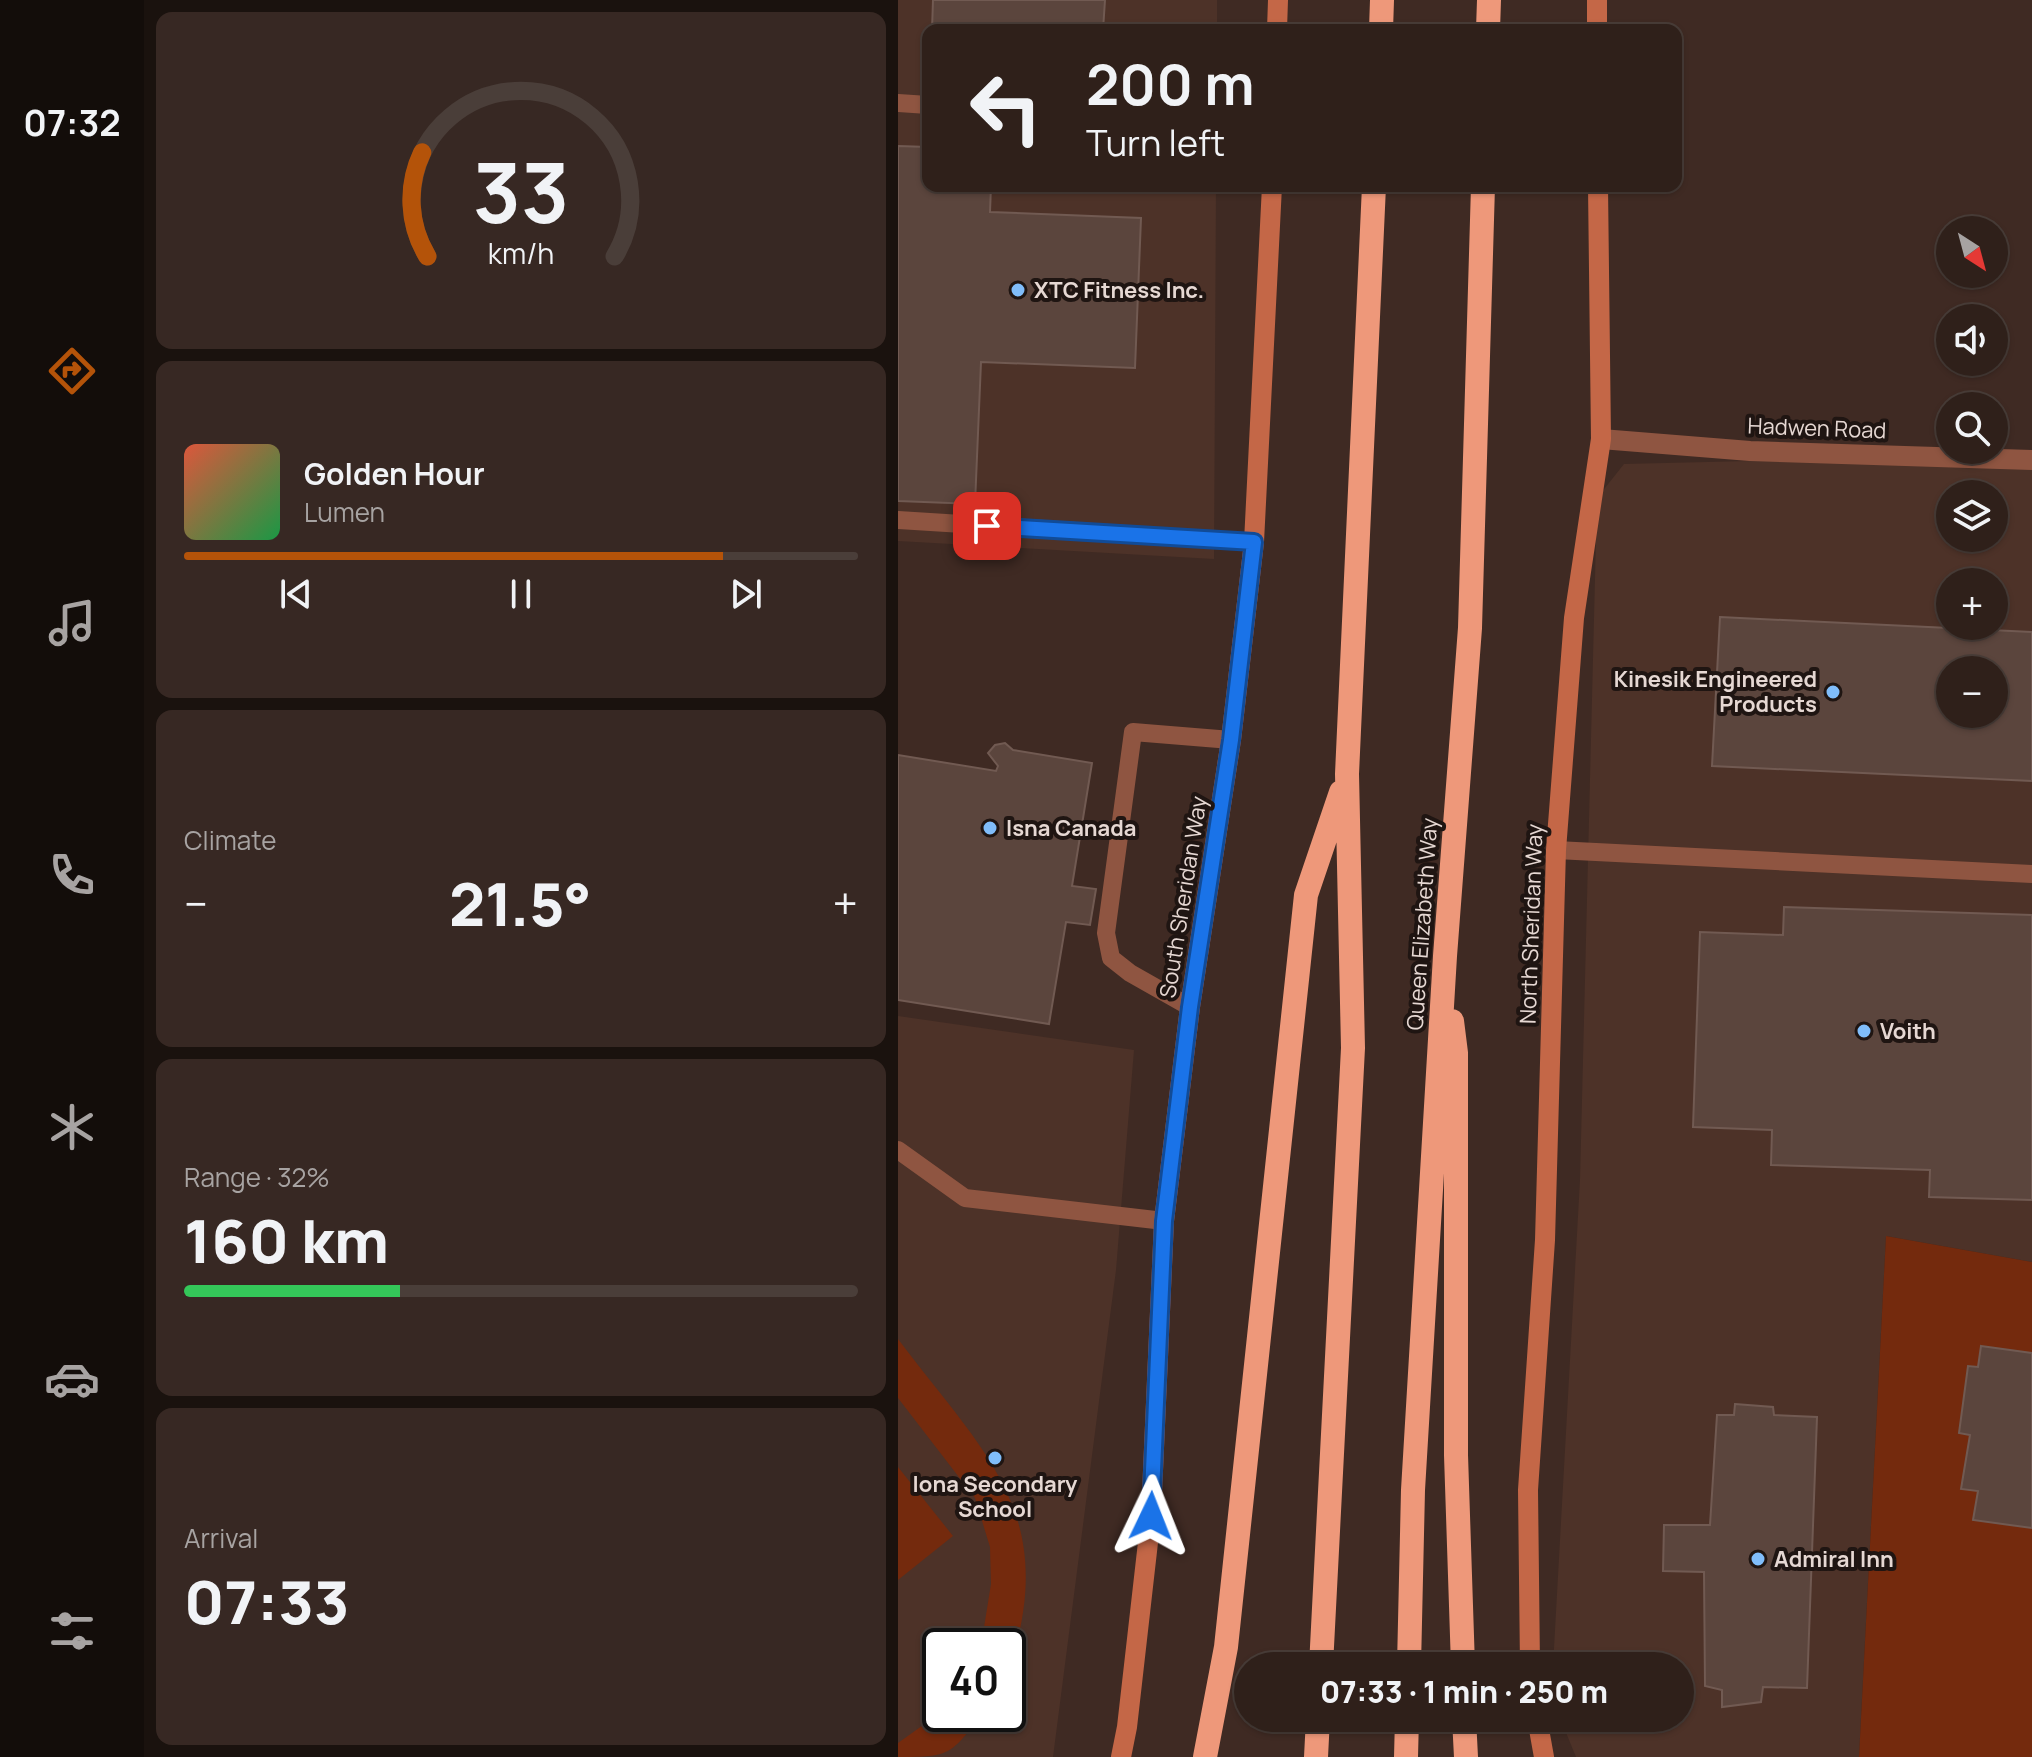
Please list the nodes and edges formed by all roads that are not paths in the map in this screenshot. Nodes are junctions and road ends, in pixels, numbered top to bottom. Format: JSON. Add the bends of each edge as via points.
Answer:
{"nodes":[{"id":1,"x":1278,"y":0,"type":"edge"},
{"id":2,"x":1382,"y":0,"type":"edge"},
{"id":3,"x":1489,"y":0,"type":"edge"},
{"id":4,"x":1597,"y":0,"type":"edge"},
{"id":5,"x":1277,"y":24,"type":"edge"},
{"id":6,"x":1381,"y":24,"type":"edge"},
{"id":7,"x":1488,"y":24,"type":"edge"},
{"id":8,"x":1597,"y":24,"type":"edge"},
{"id":9,"x":898,"y":103,"type":"edge"},
{"id":10,"x":922,"y":105,"type":"edge"},
{"id":11,"x":1272,"y":192,"type":"edge"},
{"id":12,"x":1374,"y":192,"type":"edge"},
{"id":13,"x":1483,"y":192,"type":"edge"},
{"id":14,"x":1598,"y":192,"type":"edge"},
{"id":15,"x":1601,"y":439,"type":"junction"},
{"id":16,"x":2032,"y":460,"type":"edge"},
{"id":17,"x":898,"y":520,"type":"edge"},
{"id":18,"x":1254,"y":542,"type":"junction"},
{"id":19,"x":1231,"y":740,"type":"junction"},
{"id":20,"x":1347,"y":774,"type":"junction"},
{"id":21,"x":1556,"y":850,"type":"junction"},
{"id":22,"x":2032,"y":874,"type":"edge"},
{"id":23,"x":1445,"y":956,"type":"junction"},
{"id":24,"x":1190,"y":1007,"type":"junction"},
{"id":25,"x":898,"y":1150,"type":"edge"},
{"id":26,"x":1164,"y":1221,"type":"junction"},
{"id":27,"x":1322,"y":1652,"type":"edge"},
{"id":28,"x":1409,"y":1652,"type":"edge"},
{"id":29,"x":1463,"y":1652,"type":"edge"},
{"id":30,"x":1530,"y":1652,"type":"edge"},
{"id":31,"x":1317,"y":1732,"type":"edge"},
{"id":32,"x":1407,"y":1732,"type":"edge"},
{"id":33,"x":1465,"y":1732,"type":"edge"},
{"id":34,"x":1540,"y":1732,"type":"edge"},
{"id":35,"x":1121,"y":1757,"type":"edge"},
{"id":36,"x":1205,"y":1757,"type":"edge"},
{"id":37,"x":1316,"y":1757,"type":"edge"},
{"id":38,"x":1406,"y":1757,"type":"edge"},
{"id":39,"x":1466,"y":1757,"type":"edge"},
{"id":40,"x":1544,"y":1757,"type":"edge"}],
"edges":[{"from":1,"to":5,"type":"street"},
{"from":2,"to":6,"type":"highway"},
{"from":3,"to":7,"type":"highway"},
{"from":4,"to":8,"type":"street"},
{"from":9,"to":10,"type":"lane"},
{"from":11,"to":18,"type":"street","name":"South Sheridan Way"},
{"from":12,"to":20,"type":"highway"},
{"from":13,"to":23,"type":"highway","name":"Queen Elizabeth Way","via":[[1470,628]]},
{"from":14,"to":15,"type":"street","name":"North Sheridan Way"},
{"from":15,"to":16,"type":"street","name":"Hadwen Road","via":[[1750,451]]},
{"from":15,"to":21,"type":"street","name":"North Sheridan Way","via":[[1574,618]]},
{"from":17,"to":18,"type":"lane"},
{"from":18,"to":19,"type":"street","name":"South Sheridan Way"},
{"from":19,"to":24,"type":"street","name":"South Sheridan Way"},
{"from":19,"to":24,"type":"lane","via":[[1133,732],[1106,933],[1111,958]]},
{"from":20,"to":27,"type":"highway","via":[[1353,1048]]},
{"from":20,"to":36,"type":"highway","via":[[1306,895],[1226,1647]]},
{"from":21,"to":22,"type":"lane"},
{"from":21,"to":30,"type":"street","name":"North Sheridan Way","via":[[1545,1240],[1528,1490]]},
{"from":23,"to":28,"type":"highway","name":"Queen Elizabeth Way","via":[[1413,1490]]},
{"from":23,"to":29,"type":"highway","via":[[1456,1053],[1456,1455]]},
{"from":24,"to":26,"type":"street","name":"South Sheridan Way"},
{"from":25,"to":26,"type":"lane","via":[[965,1198]]},
{"from":26,"to":35,"type":"street","name":"South Sheridan Way","via":[[1151,1516]]},
{"from":31,"to":37,"type":"highway"},
{"from":32,"to":38,"type":"highway"},
{"from":33,"to":39,"type":"highway"},
{"from":34,"to":40,"type":"street"}]}
